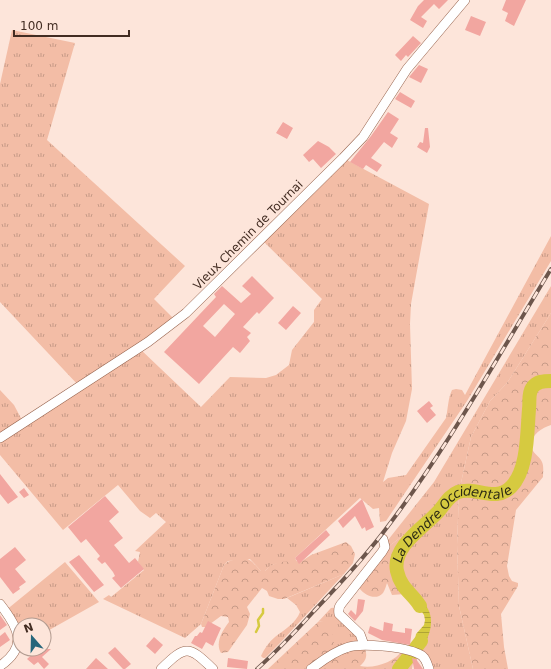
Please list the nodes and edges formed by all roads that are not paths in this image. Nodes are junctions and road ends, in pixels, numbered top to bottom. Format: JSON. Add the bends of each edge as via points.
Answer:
{"nodes":[{"id":1,"x":465,"y":0,"type":"edge"},
{"id":2,"x":0,"y":438,"type":"edge"},
{"id":3,"x":383,"y":539,"type":"dead end"},
{"id":4,"x":0,"y":604,"type":"edge"},
{"id":5,"x":364,"y":645,"type":"junction"},
{"id":6,"x":3,"y":664,"type":"edge"},
{"id":7,"x":13,"y":669,"type":"edge"},
{"id":8,"x":161,"y":669,"type":"edge"},
{"id":9,"x":213,"y":669,"type":"edge"},
{"id":10,"x":312,"y":669,"type":"edge"},
{"id":11,"x":429,"y":669,"type":"edge"}],
"edges":[{"from":1,"to":2,"type":"street","name":"Vieux Chemin de Tournai","via":[[407,69],[363,137],[186,313],[148,342]]},
{"from":3,"to":5,"type":"street","via":[[385,547],[382,552],[338,611],[360,634]]},
{"from":4,"to":6,"type":"street","via":[[14,624],[18,637],[14,653]]},
{"from":5,"to":10,"type":"street","via":[[347,647],[333,653]]},
{"from":5,"to":11,"type":"street","via":[[419,654],[425,659]]},
{"from":6,"to":7,"type":"street"},
{"from":8,"to":9,"type":"street","via":[[179,652],[187,650],[196,653]]}]}
